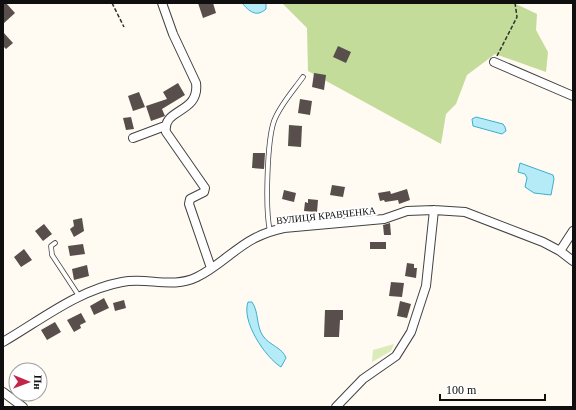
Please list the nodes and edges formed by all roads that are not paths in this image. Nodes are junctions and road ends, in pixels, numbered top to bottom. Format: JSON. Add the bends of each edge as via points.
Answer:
{"nodes":[{"id":1,"x":162,"y":3,"type":"edge"},
{"id":2,"x":494,"y":62,"type":"road end"},
{"id":3,"x":303,"y":77,"type":"dead end"},
{"id":4,"x":573,"y":96,"type":"edge"},
{"id":5,"x":165,"y":126,"type":"junction"},
{"id":6,"x":133,"y":138,"type":"dead end"},
{"id":7,"x":434,"y":210,"type":"junction"},
{"id":8,"x":573,"y":230,"type":"edge"},
{"id":9,"x":270,"y":231,"type":"junction"},
{"id":10,"x":55,"y":243,"type":"dead end"},
{"id":11,"x":560,"y":251,"type":"junction"},
{"id":12,"x":573,"y":261,"type":"edge"},
{"id":13,"x":211,"y":268,"type":"junction"},
{"id":14,"x":79,"y":297,"type":"junction"},
{"id":15,"x":3,"y":342,"type":"edge"},
{"id":16,"x":3,"y":392,"type":"edge"},
{"id":17,"x":23,"y":407,"type":"edge"},
{"id":18,"x":336,"y":407,"type":"edge"}],
"edges":[{"from":1,"to":5,"type":"street","via":[[173,34],[196,83],[197,92],[195,100],[168,120]]},
{"from":2,"to":4,"type":"street"},
{"from":3,"to":9,"type":"lane","via":[[274,121],[267,189]]},
{"from":5,"to":6,"type":"street"},
{"from":5,"to":13,"type":"street","via":[[166,132],[205,188],[204,192],[190,199],[189,204]]},
{"from":7,"to":9,"type":"street","name":"ВУЛИЦЯ КРАВЧЕНКА","via":[[407,212],[384,219]]},
{"from":7,"to":11,"type":"street","name":"ВУЛИЦЯ КРАВЧЕНКА","via":[[465,212],[502,225]]},
{"from":7,"to":18,"type":"street","via":[[426,286],[411,332],[396,356],[363,379]]},
{"from":8,"to":11,"type":"street"},
{"from":9,"to":13,"type":"street","name":"ВУЛИЦЯ КРАВЧЕНКА","via":[[254,238]]},
{"from":10,"to":14,"type":"lane","via":[[52,246],[52,255]]},
{"from":11,"to":12,"type":"street","name":"ВУЛИЦЯ КРАВЧЕНКА"},
{"from":13,"to":14,"type":"street","name":"ВУЛИЦЯ КРАВЧЕНКА","via":[[198,277],[182,283],[124,282],[103,286]]},
{"from":14,"to":15,"type":"street","name":"ВУЛИЦЯ КРАВЧЕНКА"},
{"from":16,"to":17,"type":"street"}]}
